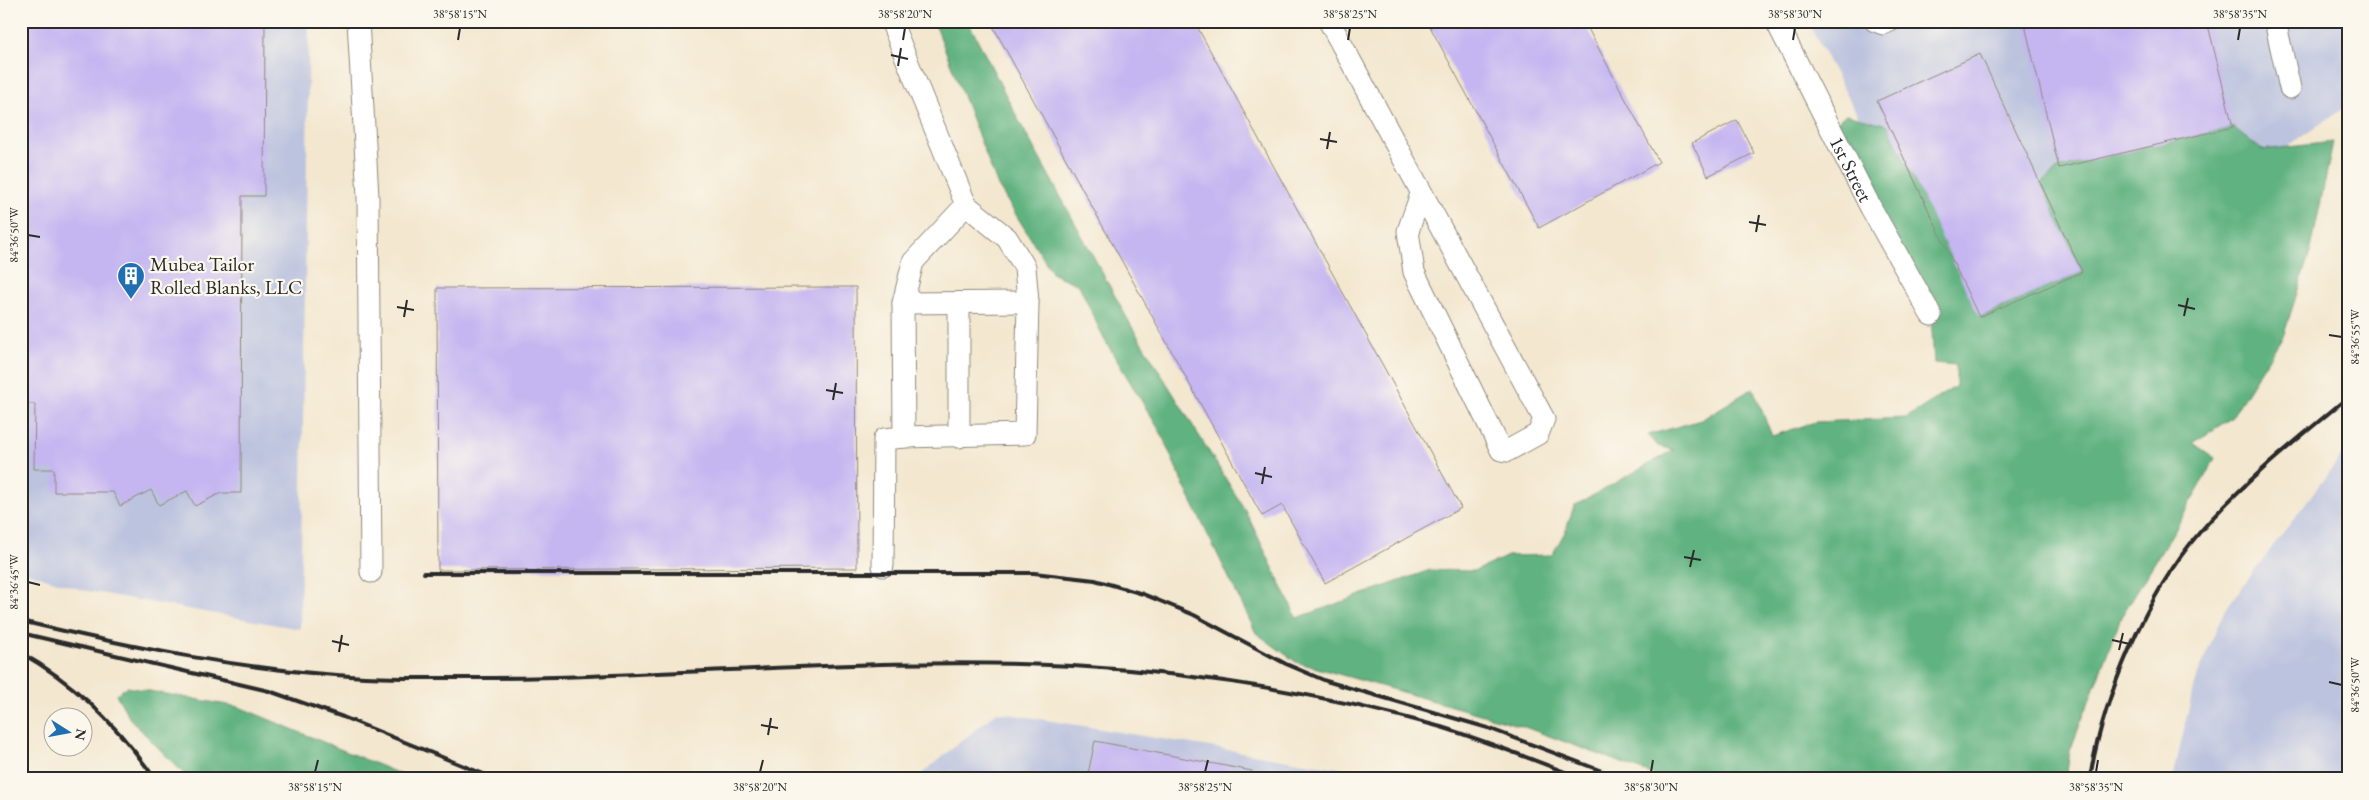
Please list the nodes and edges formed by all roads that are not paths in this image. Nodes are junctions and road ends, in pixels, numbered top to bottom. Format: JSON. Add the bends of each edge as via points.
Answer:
{"nodes":[{"id":1,"x":358,"y":21,"type":"edge"},
{"id":2,"x":891,"y":21,"type":"edge"},
{"id":3,"x":1329,"y":21,"type":"edge"},
{"id":4,"x":1776,"y":21,"type":"edge"},
{"id":5,"x":1875,"y":21,"type":"edge"},
{"id":6,"x":1890,"y":21,"type":"edge"},
{"id":7,"x":2275,"y":21,"type":"edge"},
{"id":8,"x":2290,"y":88,"type":"dead end"},
{"id":9,"x":1421,"y":194,"type":"junction"},
{"id":10,"x":966,"y":205,"type":"junction"},
{"id":11,"x":1028,"y":302,"type":"junction"},
{"id":12,"x":903,"y":303,"type":"junction"},
{"id":13,"x":959,"y":303,"type":"junction"},
{"id":14,"x":1931,"y":315,"type":"dead end"},
{"id":15,"x":904,"y":437,"type":"junction"},
{"id":16,"x":959,"y":437,"type":"junction"},
{"id":17,"x":883,"y":566,"type":"dead end"},
{"id":18,"x":371,"y":572,"type":"dead end"}],
"edges":[{"from":1,"to":18,"type":"street","via":[[368,197]]},
{"from":2,"to":10,"type":"street"},
{"from":3,"to":9,"type":"street"},
{"from":4,"to":14,"type":"street","name":"1st Street","via":[[1871,208]]},
{"from":5,"to":6,"type":"street","via":[[1883,24]]},
{"from":7,"to":8,"type":"street"},
{"from":9,"to":9,"type":"street","via":[[1544,419],[1538,434],[1507,451],[1501,450],[1414,272],[1408,231]]},
{"from":10,"to":11,"type":"street","via":[[1007,238],[1025,267]]},
{"from":10,"to":12,"type":"street","via":[[913,262]]},
{"from":11,"to":13,"type":"street"},
{"from":11,"to":16,"type":"street","via":[[1025,434]]},
{"from":12,"to":13,"type":"street"},
{"from":12,"to":15,"type":"street"},
{"from":13,"to":16,"type":"street"},
{"from":15,"to":16,"type":"street"},
{"from":15,"to":17,"type":"street","via":[[884,439]]}]}
